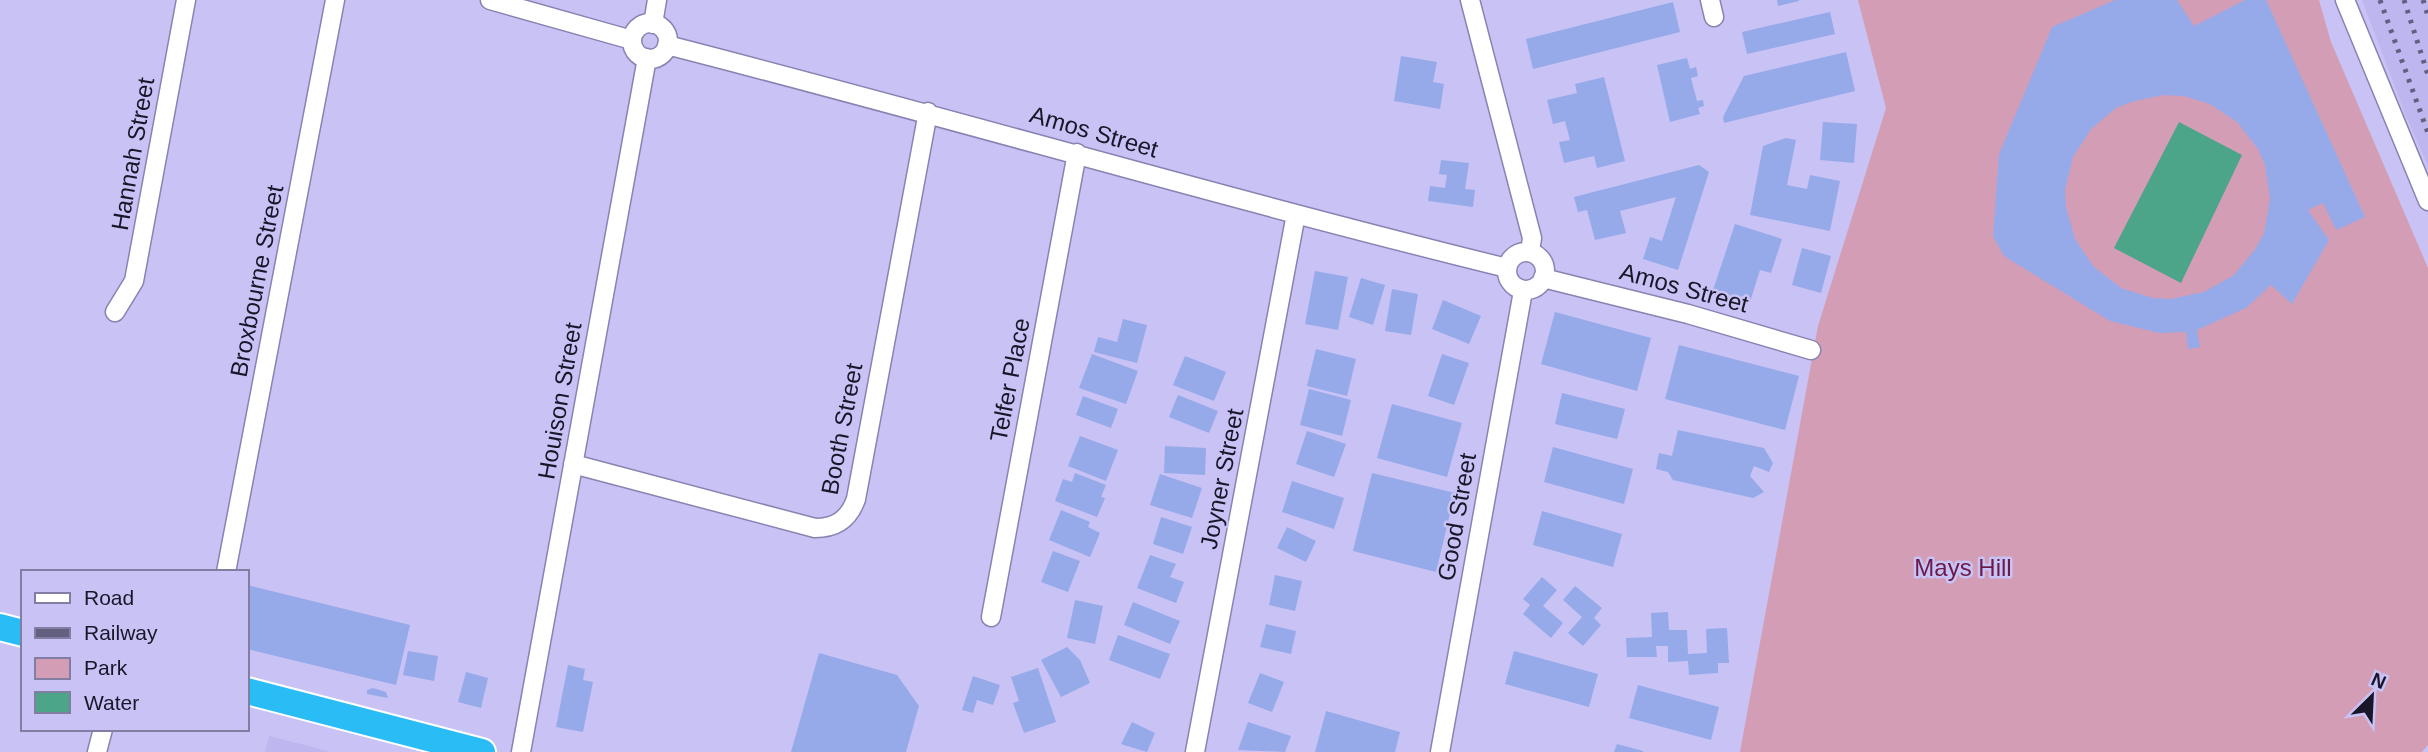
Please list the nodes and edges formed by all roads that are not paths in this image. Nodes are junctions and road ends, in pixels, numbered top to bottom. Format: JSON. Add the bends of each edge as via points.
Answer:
{"nodes":[{"id":1,"x":186,"y":0,"type":"edge"},
{"id":2,"x":335,"y":0,"type":"edge"},
{"id":3,"x":490,"y":0,"type":"edge"},
{"id":4,"x":657,"y":0,"type":"edge"},
{"id":5,"x":1470,"y":0,"type":"edge"},
{"id":6,"x":2345,"y":0,"type":"edge"},
{"id":7,"x":653,"y":24,"type":"junction"},
{"id":8,"x":632,"y":40,"type":"junction"},
{"id":9,"x":667,"y":45,"type":"junction"},
{"id":10,"x":646,"y":58,"type":"junction"},
{"id":11,"x":928,"y":111,"type":"junction"},
{"id":12,"x":1077,"y":153,"type":"junction"},
{"id":13,"x":2428,"y":201,"type":"edge"},
{"id":14,"x":1296,"y":215,"type":"junction"},
{"id":15,"x":1530,"y":252,"type":"junction"},
{"id":16,"x":1507,"y":268,"type":"junction"},
{"id":17,"x":1543,"y":278,"type":"junction"},
{"id":18,"x":1523,"y":291,"type":"junction"},
{"id":19,"x":115,"y":312,"type":"dead end"},
{"id":20,"x":1811,"y":350,"type":"dead end"},
{"id":21,"x":573,"y":464,"type":"junction"},
{"id":22,"x":226,"y":570,"type":"edge"},
{"id":23,"x":991,"y":617,"type":"dead end"},
{"id":24,"x":0,"y":626,"type":"edge"},
{"id":25,"x":21,"y":631,"type":"edge"},
{"id":26,"x":0,"y":644,"type":"edge"},
{"id":27,"x":21,"y":649,"type":"edge"},
{"id":28,"x":248,"y":691,"type":"edge"},
{"id":29,"x":248,"y":708,"type":"edge"},
{"id":30,"x":102,"y":731,"type":"edge"},
{"id":31,"x":97,"y":752,"type":"edge"},
{"id":32,"x":414,"y":752,"type":"edge"},
{"id":33,"x":482,"y":752,"type":"edge"},
{"id":34,"x":521,"y":752,"type":"edge"},
{"id":35,"x":1195,"y":752,"type":"edge"},
{"id":36,"x":1440,"y":752,"type":"edge"}],
"edges":[{"from":1,"to":19,"type":"street","name":"Hannah Street","via":[[134,281]]},
{"from":2,"to":22,"type":"street","name":"Broxbourne Street"},
{"from":3,"to":8,"type":"street"},
{"from":4,"to":7,"type":"street"},
{"from":5,"to":15,"type":"street","via":[[1532,238]]},
{"from":6,"to":13,"type":"street"},
{"from":7,"to":8,"type":"street","via":[[637,29]]},
{"from":7,"to":9,"type":"street","via":[[666,34]]},
{"from":8,"to":10,"type":"street","via":[[635,50]]},
{"from":9,"to":10,"type":"street","via":[[662,54]]},
{"from":9,"to":11,"type":"street","name":"Amos Street"},
{"from":10,"to":21,"type":"street","name":"Houison Street"},
{"from":11,"to":12,"type":"street","name":"Amos Street"},
{"from":11,"to":21,"type":"street","name":"Booth Street","via":[[856,499],[845,519],[831,527],[815,528]]},
{"from":12,"to":14,"type":"street","name":"Amos Street"},
{"from":12,"to":23,"type":"street","name":"Telfer Place"},
{"from":14,"to":16,"type":"street","name":"Amos Street"},
{"from":14,"to":35,"type":"street","name":"Joyner Street"},
{"from":15,"to":16,"type":"street","via":[[1515,255]]},
{"from":15,"to":17,"type":"street","via":[[1542,261]]},
{"from":16,"to":18,"type":"street","via":[[1510,282]]},
{"from":17,"to":18,"type":"street","via":[[1536,287]]},
{"from":17,"to":20,"type":"street","name":"Amos Street"},
{"from":18,"to":36,"type":"street","name":"Good Street"},
{"from":21,"to":34,"type":"street","name":"Houison Street"},
{"from":24,"to":25,"type":"highway"},
{"from":26,"to":27,"type":"highway"},
{"from":28,"to":33,"type":"highway"},
{"from":29,"to":32,"type":"highway"},
{"from":30,"to":31,"type":"street"}]}
